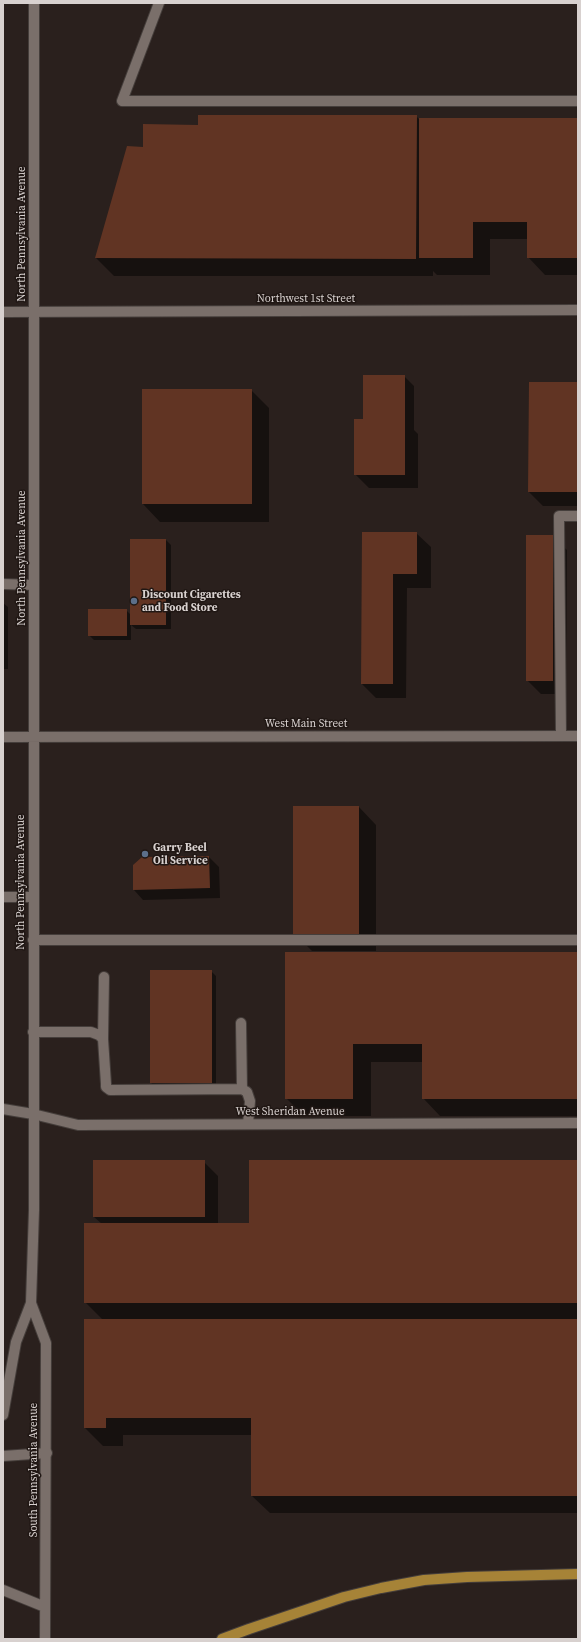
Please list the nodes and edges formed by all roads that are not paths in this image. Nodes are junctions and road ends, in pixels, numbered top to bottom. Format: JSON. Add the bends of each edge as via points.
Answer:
{"nodes":[{"id":1,"x":34,"y":3,"type":"edge"},
{"id":2,"x":159,"y":3,"type":"edge"},
{"id":3,"x":578,"y":101,"type":"edge"},
{"id":4,"x":578,"y":310,"type":"edge"},
{"id":5,"x":3,"y":312,"type":"edge"},
{"id":6,"x":34,"y":312,"type":"junction"},
{"id":7,"x":578,"y":516,"type":"edge"},
{"id":8,"x":3,"y":584,"type":"edge"},
{"id":9,"x":34,"y":585,"type":"junction"},
{"id":10,"x":560,"y":736,"type":"junction"},
{"id":11,"x":578,"y":736,"type":"edge"},
{"id":12,"x":3,"y":737,"type":"edge"},
{"id":13,"x":34,"y":737,"type":"junction"},
{"id":14,"x":33,"y":897,"type":"junction"},
{"id":15,"x":3,"y":898,"type":"edge"},
{"id":16,"x":33,"y":940,"type":"junction"},
{"id":17,"x":578,"y":940,"type":"edge"},
{"id":18,"x":104,"y":977,"type":"dead end"},
{"id":19,"x":241,"y":1024,"type":"dead end"},
{"id":20,"x":33,"y":1032,"type":"junction"},
{"id":21,"x":103,"y":1039,"type":"junction"},
{"id":22,"x":242,"y":1089,"type":"junction"},
{"id":23,"x":3,"y":1109,"type":"edge"},
{"id":24,"x":33,"y":1114,"type":"junction"},
{"id":25,"x":578,"y":1123,"type":"edge"},
{"id":26,"x":248,"y":1124,"type":"junction"},
{"id":27,"x":31,"y":1303,"type":"junction"},
{"id":28,"x":3,"y":1414,"type":"edge"},
{"id":29,"x":47,"y":1453,"type":"junction"},
{"id":30,"x":3,"y":1456,"type":"edge"},
{"id":31,"x":578,"y":1574,"type":"edge"},
{"id":32,"x":3,"y":1590,"type":"edge"},
{"id":33,"x":45,"y":1607,"type":"junction"},
{"id":34,"x":45,"y":1639,"type":"edge"},
{"id":35,"x":222,"y":1639,"type":"edge"}],
"edges":[{"from":1,"to":6,"type":"main road","name":"North Pennsylvania Avenue"},
{"from":2,"to":3,"type":"main road","via":[[122,101]]},
{"from":4,"to":6,"type":"main road","name":"Northwest 1st Street"},
{"from":5,"to":6,"type":"main road","name":"Northwest 1st Street"},
{"from":6,"to":9,"type":"main road","name":"North Pennsylvania Avenue"},
{"from":7,"to":10,"type":"main road","via":[[559,516]]},
{"from":8,"to":9,"type":"main road"},
{"from":9,"to":13,"type":"main road","name":"North Pennsylvania Avenue"},
{"from":10,"to":11,"type":"main road","name":"West Main Street"},
{"from":10,"to":13,"type":"main road","name":"West Main Street"},
{"from":12,"to":13,"type":"main road","name":"West Main Street"},
{"from":13,"to":14,"type":"main road","name":"North Pennsylvania Avenue"},
{"from":14,"to":15,"type":"main road"},
{"from":14,"to":16,"type":"main road","name":"North Pennsylvania Avenue"},
{"from":16,"to":17,"type":"main road"},
{"from":16,"to":20,"type":"main road","name":"North Pennsylvania Avenue"},
{"from":18,"to":21,"type":"main road"},
{"from":19,"to":22,"type":"main road"},
{"from":20,"to":21,"type":"main road","via":[[91,1032]]},
{"from":20,"to":24,"type":"main road","name":"North Pennsylvania Avenue"},
{"from":21,"to":22,"type":"main road","via":[[106,1087],[110,1090]]},
{"from":22,"to":26,"type":"main road","via":[[247,1092],[250,1101]]},
{"from":23,"to":24,"type":"main road","name":"West Sheridan Avenue"},
{"from":24,"to":26,"type":"main road","name":"West Sheridan Avenue","via":[[78,1125]]},
{"from":24,"to":27,"type":"main road","name":"South Pennsylvania Avenue","via":[[34,1210]]},
{"from":25,"to":26,"type":"main road","name":"West Sheridan Avenue"},
{"from":27,"to":28,"type":"main road","name":"South Pennsylvania Avenue","via":[[16,1342]]},
{"from":27,"to":29,"type":"main road","name":"South Pennsylvania Avenue","via":[[46,1343]]},
{"from":29,"to":30,"type":"main road"},
{"from":29,"to":33,"type":"main road","name":"South Pennsylvania Avenue"},
{"from":31,"to":35,"type":"main road","via":[[424,1580],[344,1597]]},
{"from":32,"to":33,"type":"main road"},
{"from":33,"to":34,"type":"main road","name":"South Pennsylvania Avenue"}]}
